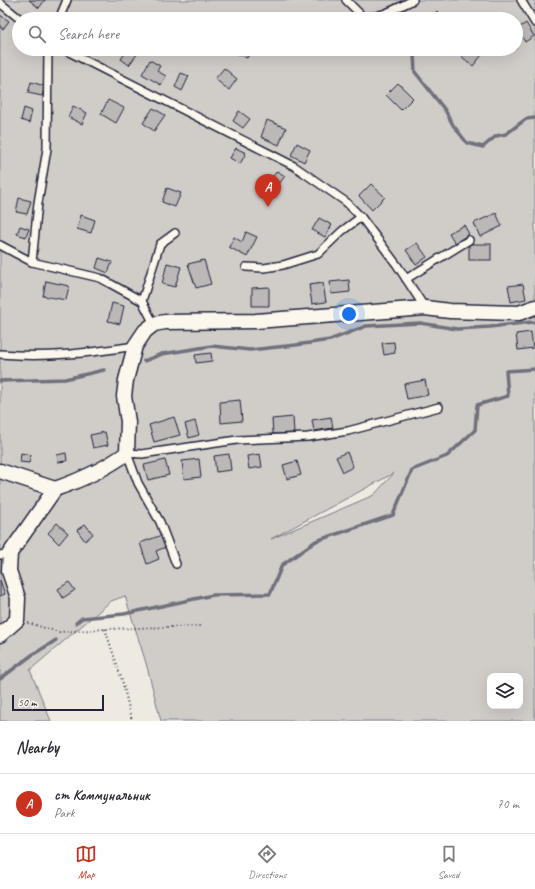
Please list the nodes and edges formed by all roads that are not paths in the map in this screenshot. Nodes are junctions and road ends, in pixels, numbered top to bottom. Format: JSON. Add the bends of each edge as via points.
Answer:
{"nodes":[{"id":1,"x":67,"y":0,"type":"edge"},
{"id":2,"x":346,"y":0,"type":"edge"},
{"id":3,"x":413,"y":0,"type":"edge"},
{"id":4,"x":521,"y":0,"type":"edge"},
{"id":5,"x":0,"y":3,"type":"edge"},
{"id":6,"x":62,"y":12,"type":"edge"},
{"id":7,"x":358,"y":12,"type":"edge"},
{"id":8,"x":389,"y":12,"type":"edge"},
{"id":9,"x":12,"y":13,"type":"edge"},
{"id":10,"x":535,"y":23,"type":"edge"},
{"id":11,"x":48,"y":56,"type":"edge"},
{"id":12,"x":77,"y":56,"type":"edge"},
{"id":13,"x":361,"y":217,"type":"junction"},
{"id":14,"x":175,"y":233,"type":"dead end"},
{"id":15,"x":469,"y":240,"type":"dead end"},
{"id":16,"x":0,"y":246,"type":"edge"},
{"id":17,"x":32,"y":262,"type":"junction"},
{"id":18,"x":246,"y":267,"type":"dead end"},
{"id":19,"x":406,"y":280,"type":"junction"},
{"id":20,"x":142,"y":301,"type":"junction"},
{"id":21,"x":535,"y":307,"type":"edge"},
{"id":22,"x":426,"y":308,"type":"junction"},
{"id":23,"x":154,"y":324,"type":"junction"},
{"id":24,"x":135,"y":346,"type":"junction"},
{"id":25,"x":0,"y":354,"type":"edge"},
{"id":26,"x":439,"y":407,"type":"dead end"},
{"id":27,"x":127,"y":453,"type":"junction"},
{"id":28,"x":0,"y":471,"type":"edge"},
{"id":29,"x":55,"y":489,"type":"junction"},
{"id":30,"x":5,"y":554,"type":"edge"},
{"id":31,"x":176,"y":564,"type":"dead end"},
{"id":32,"x":0,"y":635,"type":"edge"}],
"edges":[{"from":1,"to":6,"type":"lane"},
{"from":2,"to":7,"type":"lane"},
{"from":3,"to":8,"type":"lane"},
{"from":4,"to":10,"type":"lane"},
{"from":5,"to":9,"type":"lane"},
{"from":11,"to":17,"type":"lane","via":[[47,149]]},
{"from":12,"to":13,"type":"lane","via":[[294,166],[346,202]]},
{"from":13,"to":18,"type":"lane","via":[[318,254],[283,265]]},
{"from":13,"to":19,"type":"lane"},
{"from":14,"to":20,"type":"lane","via":[[160,244]]},
{"from":15,"to":19,"type":"lane"},
{"from":16,"to":17,"type":"lane"},
{"from":17,"to":20,"type":"lane","via":[[100,278]]},
{"from":19,"to":22,"type":"lane"},
{"from":20,"to":23,"type":"lane"},
{"from":21,"to":22,"type":"street","via":[[519,313]]},
{"from":22,"to":23,"type":"street","via":[[256,321]]},
{"from":23,"to":24,"type":"street","via":[[145,331]]},
{"from":24,"to":25,"type":"lane","via":[[97,352],[30,356]]},
{"from":24,"to":27,"type":"street","via":[[124,396],[128,422]]},
{"from":26,"to":27,"type":"lane","via":[[348,431],[308,437],[237,440],[142,454]]},
{"from":27,"to":29,"type":"street","via":[[85,478]]},
{"from":27,"to":31,"type":"lane","via":[[138,483],[160,522]]},
{"from":28,"to":29,"type":"street"},
{"from":29,"to":30,"type":"street"},
{"from":30,"to":32,"type":"street","via":[[18,598],[17,620]]}]}
